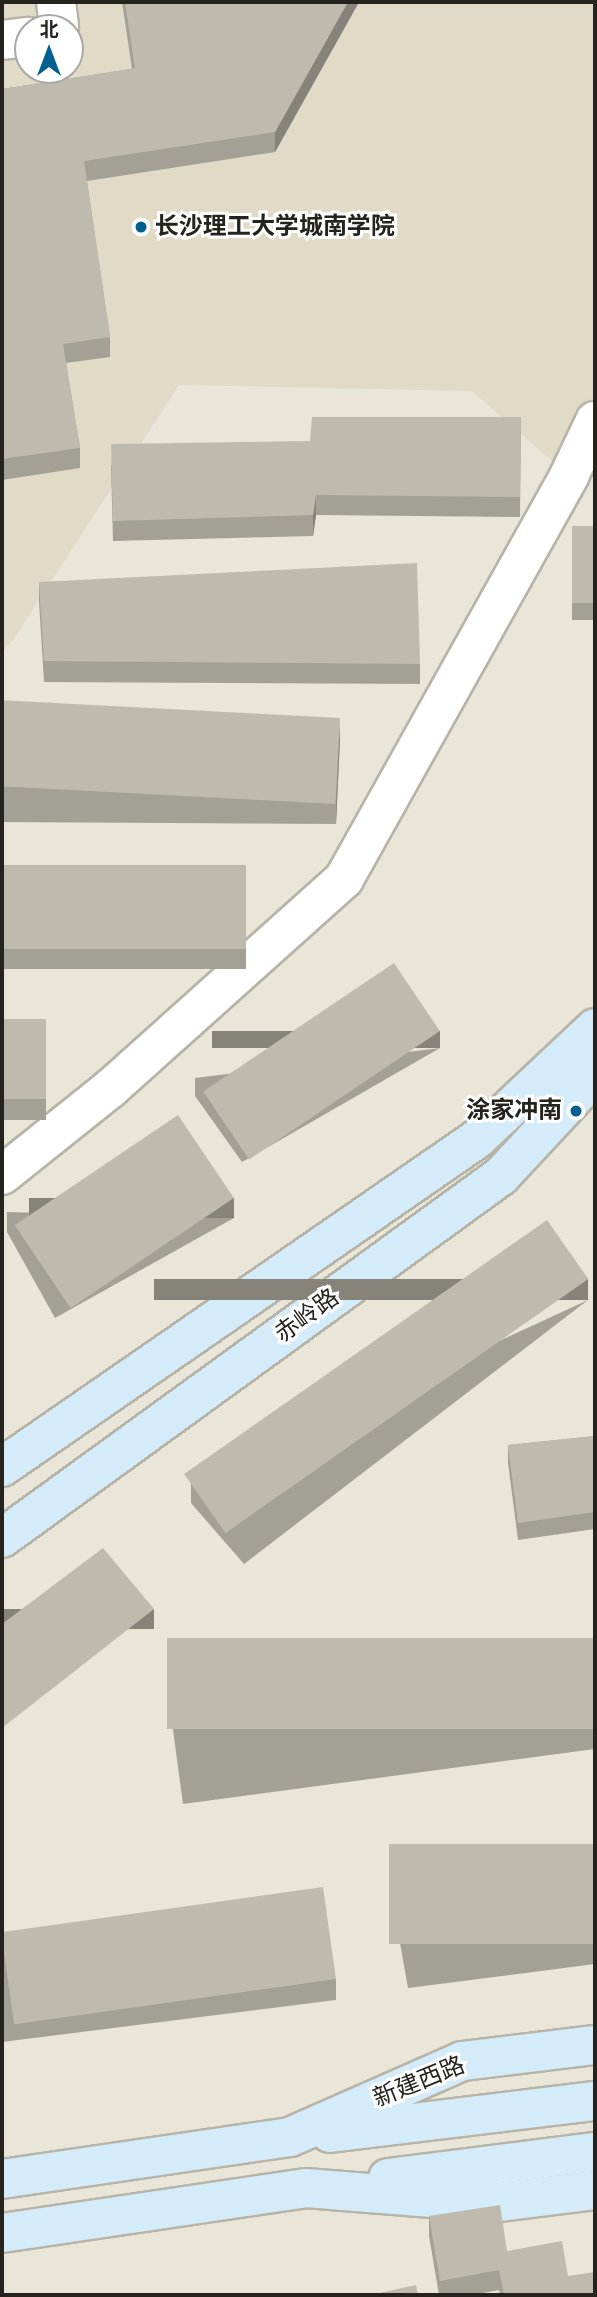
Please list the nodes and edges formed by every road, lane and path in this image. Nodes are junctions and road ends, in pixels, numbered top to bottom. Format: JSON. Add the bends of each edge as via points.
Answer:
{"nodes":[{"id":1,"x":595,"y":421,"type":"edge"},
{"id":2,"x":595,"y":1027,"type":"edge"},
{"id":3,"x":595,"y":1075,"type":"edge"},
{"id":4,"x":2,"y":1175,"type":"edge"},
{"id":5,"x":2,"y":1467,"type":"edge"},
{"id":6,"x":2,"y":1538,"type":"edge"},
{"id":7,"x":595,"y":2045,"type":"edge"},
{"id":8,"x":595,"y":2101,"type":"edge"},
{"id":9,"x":290,"y":2137,"type":"junction"},
{"id":10,"x":595,"y":2152,"type":"edge"},
{"id":11,"x":2,"y":2179,"type":"edge"},
{"id":12,"x":306,"y":2188,"type":"junction"},
{"id":13,"x":595,"y":2190,"type":"edge"},
{"id":14,"x":2,"y":2233,"type":"edge"}],
"edges":[{"from":1,"to":4,"type":"street","via":[[569,476],[344,879],[111,1088]]},
{"from":2,"to":5,"type":"main road","name":"赤岭路","via":[[477,1139]]},
{"from":3,"to":6,"type":"main road","name":"赤岭路","via":[[501,1176]]},
{"from":7,"to":9,"type":"main road","name":"新建西路","via":[[462,2061]]},
{"from":8,"to":9,"type":"main road","name":"新建西路"},
{"from":9,"to":11,"type":"main road","name":"新建西路"},
{"from":10,"to":12,"type":"main road"},
{"from":12,"to":13,"type":"main road","via":[[491,2203]]},
{"from":12,"to":14,"type":"main road"}]}
